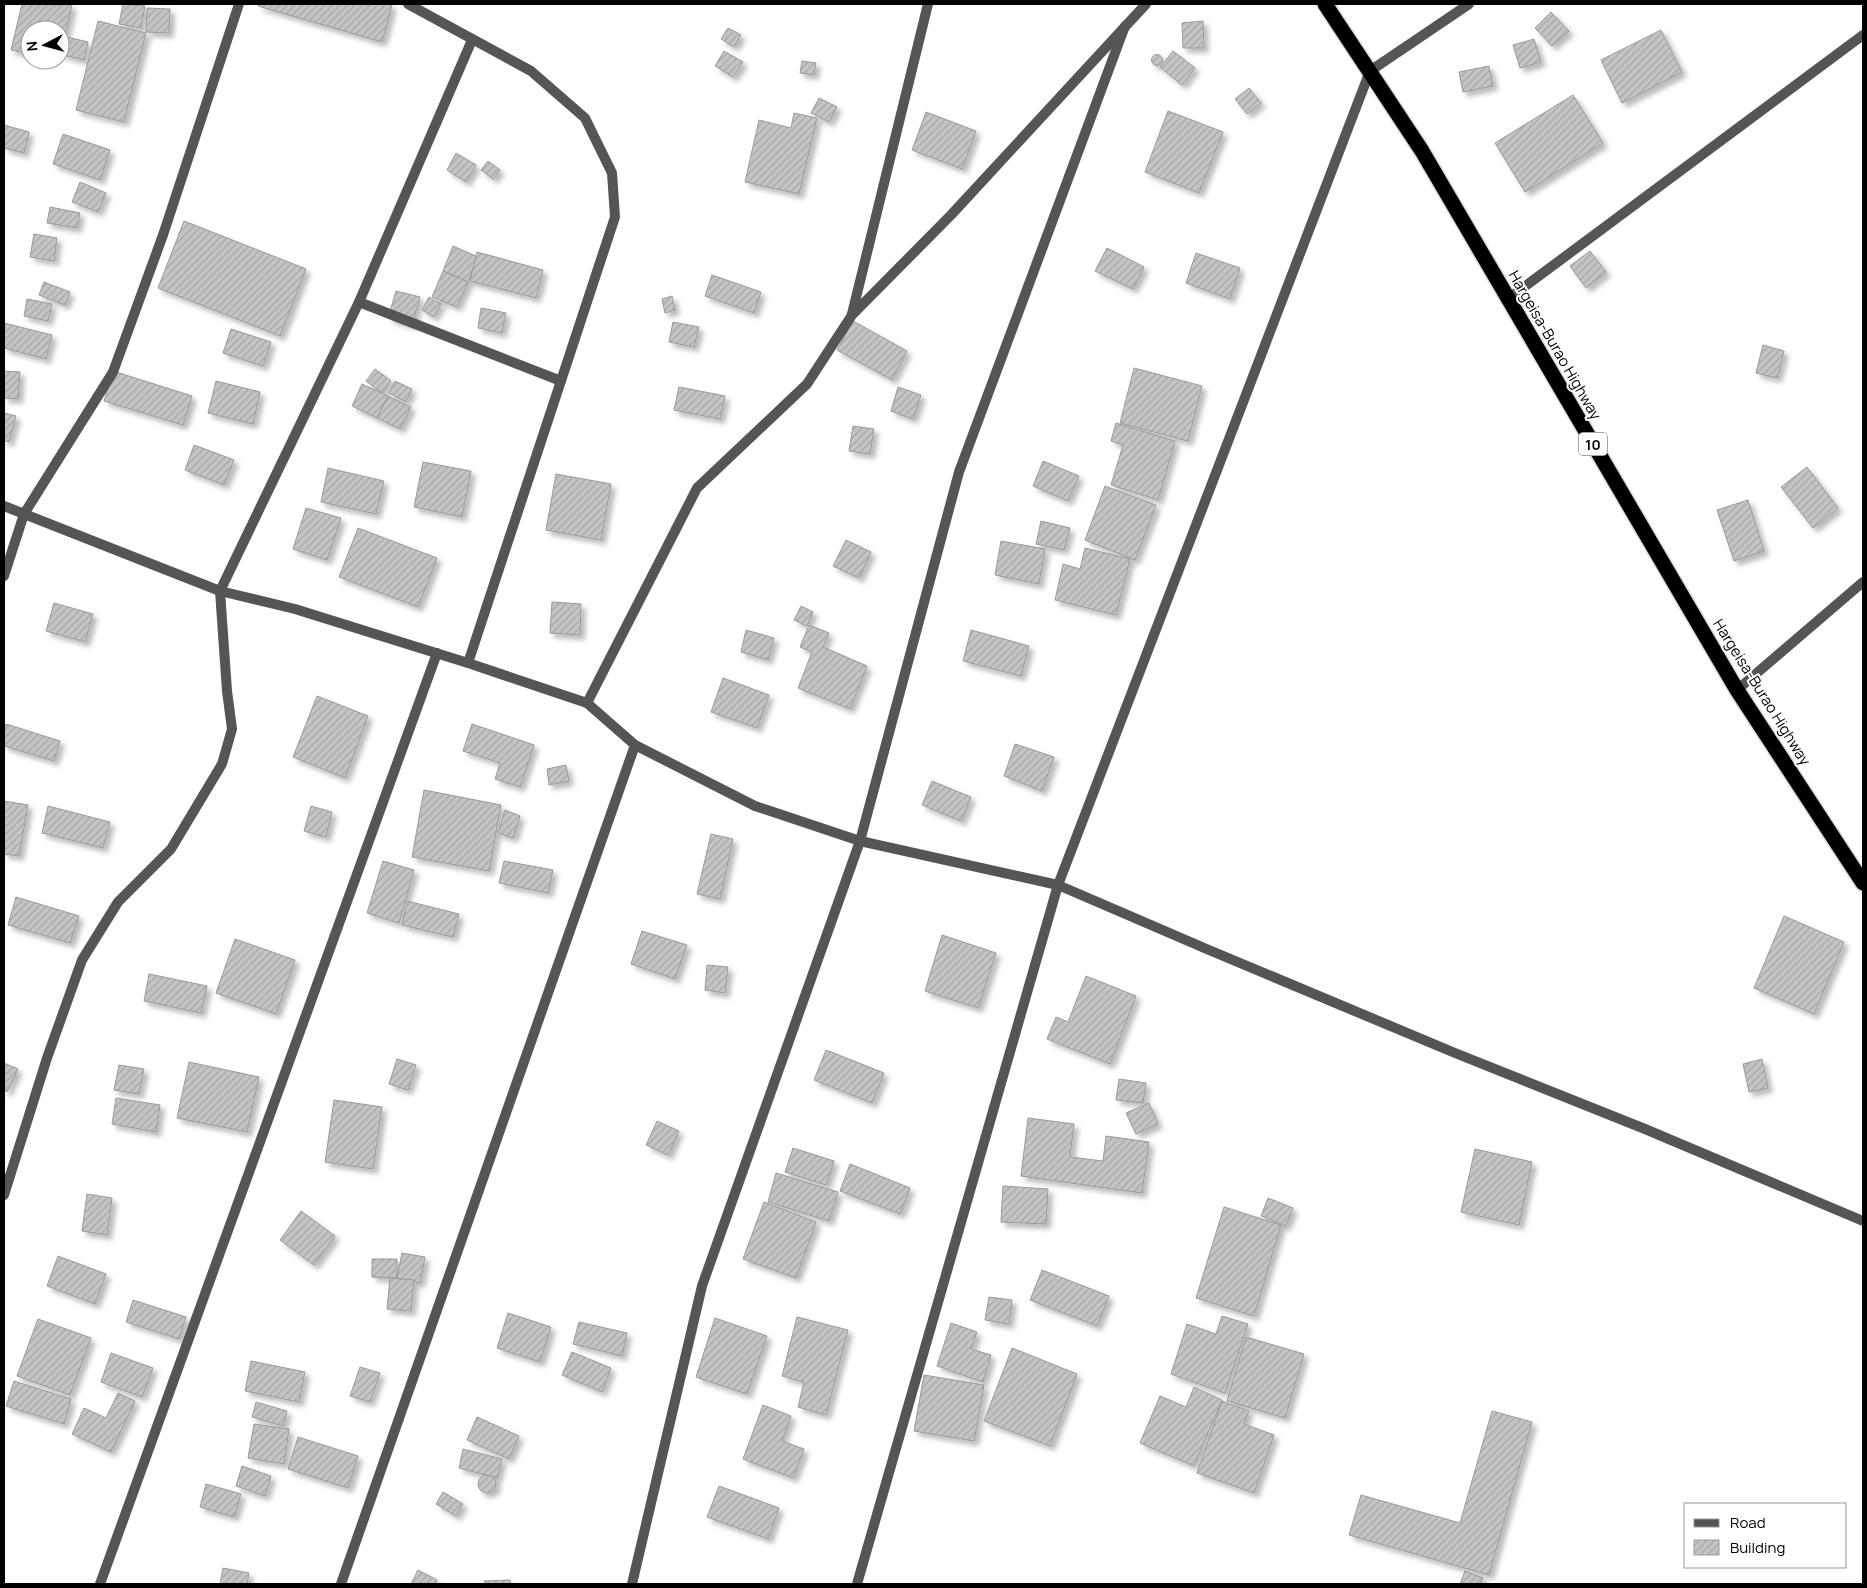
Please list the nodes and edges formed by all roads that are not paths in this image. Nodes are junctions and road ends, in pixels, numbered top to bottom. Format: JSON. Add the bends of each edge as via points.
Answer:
{"nodes":[{"id":1,"x":239,"y":4,"type":"edge"},
{"id":2,"x":408,"y":4,"type":"edge"},
{"id":3,"x":928,"y":4,"type":"edge"},
{"id":4,"x":1146,"y":4,"type":"edge"},
{"id":5,"x":1325,"y":4,"type":"edge"},
{"id":6,"x":1469,"y":4,"type":"edge"},
{"id":7,"x":1124,"y":26,"type":"junction"},
{"id":8,"x":1863,"y":35,"type":"edge"},
{"id":9,"x":472,"y":40,"type":"junction"},
{"id":10,"x":1370,"y":71,"type":"junction"},
{"id":11,"x":1508,"y":299,"type":"junction"},
{"id":12,"x":359,"y":302,"type":"junction"},
{"id":13,"x":852,"y":315,"type":"junction"},
{"id":14,"x":561,"y":381,"type":"junction"},
{"id":15,"x":4,"y":506,"type":"edge"},
{"id":16,"x":24,"y":514,"type":"junction"},
{"id":17,"x":4,"y":576,"type":"edge"},
{"id":18,"x":1863,"y":582,"type":"edge"},
{"id":19,"x":220,"y":591,"type":"junction"},
{"id":20,"x":437,"y":653,"type":"junction"},
{"id":21,"x":468,"y":663,"type":"junction"},
{"id":22,"x":1737,"y":690,"type":"junction"},
{"id":23,"x":587,"y":703,"type":"junction"},
{"id":24,"x":635,"y":744,"type":"junction"},
{"id":25,"x":860,"y":841,"type":"junction"},
{"id":26,"x":1863,"y":883,"type":"edge"},
{"id":27,"x":1058,"y":885,"type":"junction"},
{"id":28,"x":4,"y":1194,"type":"edge"},
{"id":29,"x":1863,"y":1221,"type":"edge"},
{"id":30,"x":100,"y":1584,"type":"edge"},
{"id":31,"x":341,"y":1584,"type":"edge"},
{"id":32,"x":632,"y":1584,"type":"edge"},
{"id":33,"x":857,"y":1584,"type":"edge"}],
"edges":[{"from":1,"to":16,"type":"street","via":[[163,235],[113,372]]},
{"from":2,"to":9,"type":"street"},
{"from":3,"to":13,"type":"street"},
{"from":4,"to":7,"type":"street"},
{"from":5,"to":10,"type":"highway","name":"Hargeisa-Burao Highway","number":"10"},
{"from":6,"to":10,"type":"street"},
{"from":7,"to":13,"type":"street","via":[[951,215]]},
{"from":7,"to":25,"type":"street","via":[[960,472]]},
{"from":8,"to":11,"type":"street"},
{"from":9,"to":12,"type":"street"},
{"from":9,"to":14,"type":"street","via":[[531,71],[585,118],[612,173],[615,217]]},
{"from":10,"to":11,"type":"highway","name":"Hargeisa-Burao Highway","number":"10","via":[[1422,151]]},
{"from":10,"to":27,"type":"street"},
{"from":11,"to":22,"type":"highway","name":"Hargeisa-Burao Highway","number":"10"},
{"from":12,"to":14,"type":"street"},
{"from":12,"to":19,"type":"street"},
{"from":13,"to":23,"type":"street","via":[[807,384],[696,488]]},
{"from":14,"to":21,"type":"street"},
{"from":15,"to":16,"type":"street"},
{"from":16,"to":17,"type":"street"},
{"from":16,"to":19,"type":"street"},
{"from":18,"to":22,"type":"street"},
{"from":19,"to":20,"type":"street","via":[[295,609]]},
{"from":19,"to":28,"type":"street","via":[[232,729],[222,764],[171,849],[118,902],[82,960]]},
{"from":20,"to":21,"type":"street"},
{"from":20,"to":30,"type":"street"},
{"from":21,"to":23,"type":"street"},
{"from":22,"to":26,"type":"highway","name":"Hargeisa-Burao Highway","number":"10"},
{"from":23,"to":24,"type":"street"},
{"from":24,"to":25,"type":"street","via":[[756,806]]},
{"from":24,"to":31,"type":"street"},
{"from":25,"to":27,"type":"street"},
{"from":25,"to":32,"type":"street","via":[[702,1286]]},
{"from":27,"to":29,"type":"street"},
{"from":27,"to":33,"type":"street"}]}
